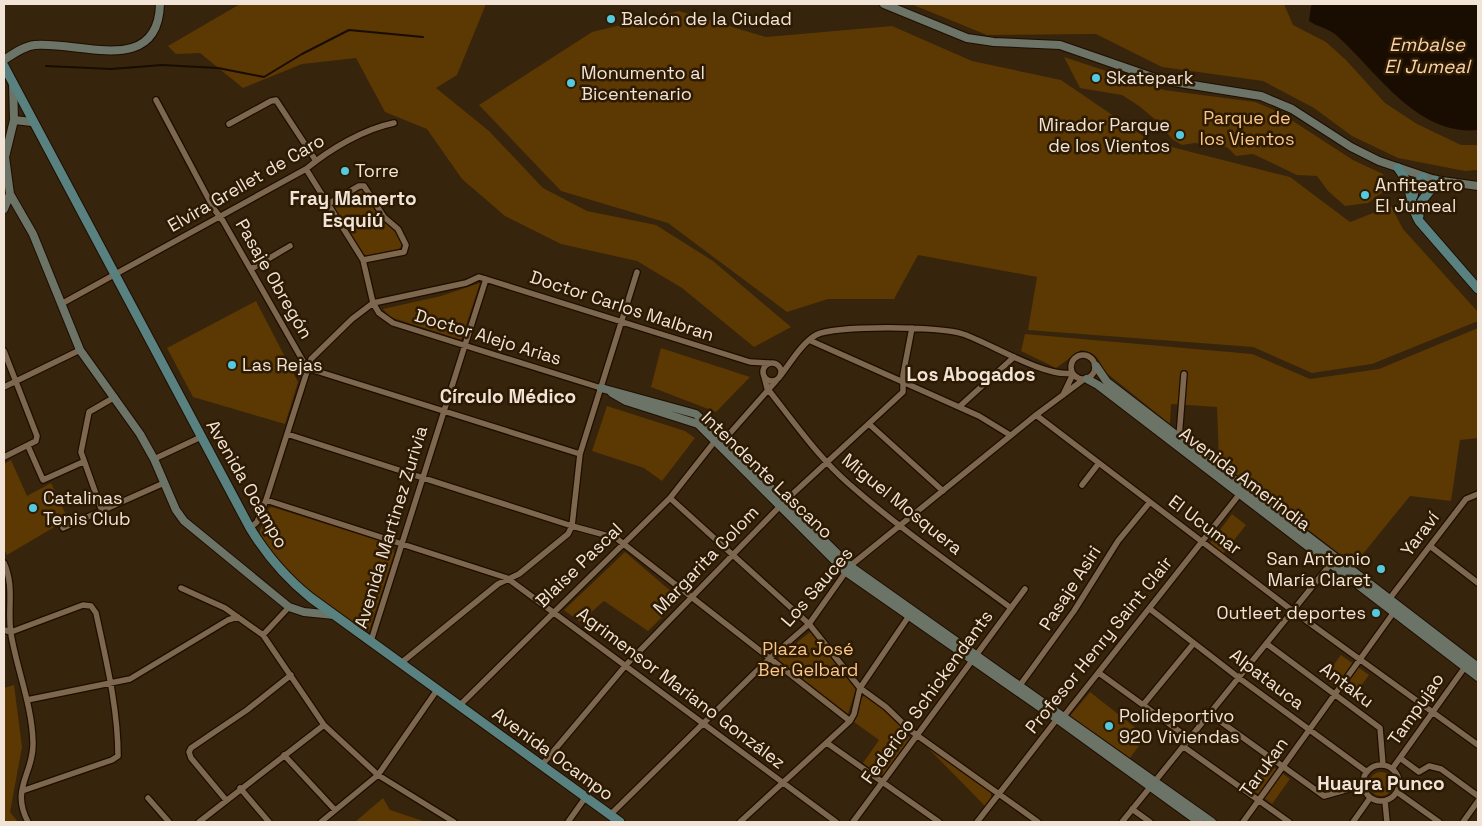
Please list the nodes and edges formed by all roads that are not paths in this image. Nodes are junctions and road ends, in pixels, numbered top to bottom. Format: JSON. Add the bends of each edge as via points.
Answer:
{"nodes":[{"id":1,"x":160,"y":4,"type":"edge"},
{"id":2,"x":884,"y":4,"type":"edge"},
{"id":3,"x":4,"y":60,"type":"edge"},
{"id":4,"x":4,"y":66,"type":"edge"},
{"id":5,"x":12,"y":83,"type":"junction"},
{"id":6,"x":156,"y":100,"type":"dead end"},
{"id":7,"x":14,"y":120,"type":"junction"},
{"id":8,"x":32,"y":122,"type":"junction"},
{"id":9,"x":394,"y":123,"type":"dead end"},
{"id":10,"x":229,"y":124,"type":"dead end"},
{"id":11,"x":316,"y":160,"type":"junction"},
{"id":12,"x":1398,"y":168,"type":"junction"},
{"id":13,"x":306,"y":169,"type":"junction"},
{"id":14,"x":1423,"y":177,"type":"junction"},
{"id":15,"x":1435,"y":180,"type":"junction"},
{"id":16,"x":1478,"y":186,"type":"edge"},
{"id":17,"x":10,"y":194,"type":"junction"},
{"id":18,"x":1413,"y":199,"type":"junction"},
{"id":19,"x":328,"y":204,"type":"junction"},
{"id":20,"x":19,"y":208,"type":"junction"},
{"id":21,"x":4,"y":210,"type":"edge"},
{"id":22,"x":219,"y":216,"type":"junction"},
{"id":23,"x":1419,"y":221,"type":"junction"},
{"id":24,"x":290,"y":246,"type":"dead end"},
{"id":25,"x":363,"y":260,"type":"junction"},
{"id":26,"x":251,"y":269,"type":"junction"},
{"id":27,"x":637,"y":272,"type":"dead end"},
{"id":28,"x":114,"y":275,"type":"junction"},
{"id":29,"x":486,"y":279,"type":"junction"},
{"id":30,"x":1478,"y":289,"type":"edge"},
{"id":31,"x":63,"y":303,"type":"junction"},
{"id":32,"x":373,"y":303,"type":"junction"},
{"id":33,"x":621,"y":322,"type":"junction"},
{"id":34,"x":912,"y":328,"type":"junction"},
{"id":35,"x":810,"y":340,"type":"junction"},
{"id":36,"x":465,"y":345,"type":"junction"},
{"id":37,"x":80,"y":350,"type":"junction"},
{"id":38,"x":4,"y":351,"type":"edge"},
{"id":39,"x":1014,"y":357,"type":"junction"},
{"id":40,"x":793,"y":358,"type":"junction"},
{"id":41,"x":750,"y":362,"type":"junction"},
{"id":42,"x":1072,"y":362,"type":"junction"},
{"id":43,"x":772,"y":363,"type":"junction"},
{"id":44,"x":1096,"y":366,"type":"junction"},
{"id":45,"x":307,"y":368,"type":"junction"},
{"id":46,"x":1054,"y":372,"type":"junction"},
{"id":47,"x":764,"y":373,"type":"junction"},
{"id":48,"x":1072,"y":374,"type":"junction"},
{"id":49,"x":1184,"y":374,"type":"dead end"},
{"id":50,"x":781,"y":375,"type":"junction"},
{"id":51,"x":1085,"y":380,"type":"junction"},
{"id":52,"x":776,"y":381,"type":"junction"},
{"id":53,"x":16,"y":382,"type":"junction"},
{"id":54,"x":904,"y":382,"type":"junction"},
{"id":55,"x":4,"y":387,"type":"edge"},
{"id":56,"x":601,"y":388,"type":"junction"},
{"id":57,"x":767,"y":388,"type":"junction"},
{"id":58,"x":1063,"y":395,"type":"junction"},
{"id":59,"x":114,"y":397,"type":"junction"},
{"id":60,"x":959,"y":407,"type":"junction"},
{"id":61,"x":444,"y":411,"type":"junction"},
{"id":62,"x":1036,"y":415,"type":"junction"},
{"id":63,"x":869,"y":424,"type":"junction"},
{"id":64,"x":286,"y":434,"type":"junction"},
{"id":65,"x":1010,"y":436,"type":"junction"},
{"id":66,"x":201,"y":437,"type":"junction"},
{"id":67,"x":1179,"y":437,"type":"junction"},
{"id":68,"x":724,"y":440,"type":"junction"},
{"id":69,"x":715,"y":441,"type":"junction"},
{"id":70,"x":28,"y":446,"type":"junction"},
{"id":71,"x":580,"y":454,"type":"junction"},
{"id":72,"x":4,"y":457,"type":"edge"},
{"id":73,"x":154,"y":459,"type":"junction"},
{"id":74,"x":83,"y":462,"type":"junction"},
{"id":75,"x":827,"y":462,"type":"junction"},
{"id":76,"x":1099,"y":463,"type":"junction"},
{"id":77,"x":422,"y":478,"type":"junction"},
{"id":78,"x":164,"y":483,"type":"junction"},
{"id":79,"x":1082,"y":485,"type":"dead end"},
{"id":80,"x":943,"y":491,"type":"junction"},
{"id":81,"x":1242,"y":491,"type":"junction"},
{"id":82,"x":1477,"y":495,"type":"edge"},
{"id":83,"x":670,"y":498,"type":"junction"},
{"id":84,"x":266,"y":500,"type":"junction"},
{"id":85,"x":1150,"y":502,"type":"junction"},
{"id":86,"x":782,"y":503,"type":"junction"},
{"id":87,"x":102,"y":511,"type":"junction"},
{"id":88,"x":572,"y":526,"type":"junction"},
{"id":89,"x":901,"y":526,"type":"junction"},
{"id":90,"x":63,"y":528,"type":"dead end"},
{"id":91,"x":250,"y":528,"type":"junction"},
{"id":92,"x":623,"y":542,"type":"junction"},
{"id":93,"x":1202,"y":542,"type":"junction"},
{"id":94,"x":402,"y":543,"type":"junction"},
{"id":95,"x":1430,"y":546,"type":"junction"},
{"id":96,"x":732,"y":555,"type":"junction"},
{"id":97,"x":1334,"y":561,"type":"junction"},
{"id":98,"x":4,"y":563,"type":"edge"},
{"id":99,"x":848,"y":569,"type":"junction"},
{"id":100,"x":507,"y":578,"type":"junction"},
{"id":101,"x":1478,"y":583,"type":"edge"},
{"id":102,"x":182,"y":588,"type":"dead end"},
{"id":103,"x":1025,"y":589,"type":"dead end"},
{"id":104,"x":311,"y":598,"type":"junction"},
{"id":105,"x":692,"y":598,"type":"junction"},
{"id":106,"x":1387,"y":602,"type":"junction"},
{"id":107,"x":289,"y":606,"type":"junction"},
{"id":108,"x":1011,"y":608,"type":"junction"},
{"id":109,"x":1150,"y":609,"type":"junction"},
{"id":110,"x":553,"y":611,"type":"junction"},
{"id":111,"x":1293,"y":611,"type":"junction"},
{"id":112,"x":304,"y":612,"type":"junction"},
{"id":113,"x":1394,"y":612,"type":"junction"},
{"id":114,"x":911,"y":613,"type":"junction"},
{"id":115,"x":334,"y":614,"type":"junction"},
{"id":116,"x":238,"y":617,"type":"junction"},
{"id":117,"x":809,"y":624,"type":"junction"},
{"id":118,"x":4,"y":630,"type":"edge"},
{"id":119,"x":11,"y":632,"type":"junction"},
{"id":120,"x":263,"y":636,"type":"junction"},
{"id":121,"x":371,"y":641,"type":"junction"},
{"id":122,"x":1194,"y":643,"type":"junction"},
{"id":123,"x":1267,"y":644,"type":"junction"},
{"id":124,"x":974,"y":657,"type":"junction"},
{"id":125,"x":769,"y":659,"type":"junction"},
{"id":126,"x":1360,"y":659,"type":"junction"},
{"id":127,"x":401,"y":663,"type":"junction"},
{"id":128,"x":626,"y":664,"type":"junction"},
{"id":129,"x":1465,"y":667,"type":"junction"},
{"id":130,"x":1478,"y":667,"type":"edge"},
{"id":131,"x":1099,"y":673,"type":"junction"},
{"id":132,"x":291,"y":675,"type":"junction"},
{"id":133,"x":1478,"y":677,"type":"edge"},
{"id":134,"x":1239,"y":678,"type":"junction"},
{"id":135,"x":111,"y":684,"type":"junction"},
{"id":136,"x":860,"y":688,"type":"junction"},
{"id":137,"x":1018,"y":688,"type":"junction"},
{"id":138,"x":437,"y":690,"type":"junction"},
{"id":139,"x":1335,"y":695,"type":"junction"},
{"id":140,"x":28,"y":700,"type":"junction"},
{"id":141,"x":1143,"y":705,"type":"junction"},
{"id":142,"x":459,"y":706,"type":"junction"},
{"id":143,"x":1433,"y":712,"type":"junction"},
{"id":144,"x":1210,"y":714,"type":"junction"},
{"id":145,"x":1060,"y":717,"type":"junction"},
{"id":146,"x":850,"y":721,"type":"junction"},
{"id":147,"x":704,"y":723,"type":"junction"},
{"id":148,"x":324,"y":724,"type":"junction"},
{"id":149,"x":1310,"y":730,"type":"junction"},
{"id":150,"x":917,"y":735,"type":"junction"},
{"id":151,"x":1190,"y":739,"type":"junction"},
{"id":152,"x":827,"y":742,"type":"junction"},
{"id":153,"x":1478,"y":745,"type":"edge"},
{"id":154,"x":1184,"y":747,"type":"junction"},
{"id":155,"x":284,"y":755,"type":"junction"},
{"id":156,"x":1400,"y":758,"type":"junction"},
{"id":157,"x":1384,"y":765,"type":"junction"},
{"id":158,"x":541,"y":766,"type":"junction"},
{"id":159,"x":1282,"y":768,"type":"junction"},
{"id":160,"x":1392,"y":769,"type":"junction"},
{"id":161,"x":1367,"y":772,"type":"junction"},
{"id":162,"x":378,"y":775,"type":"junction"},
{"id":163,"x":783,"y":782,"type":"junction"},
{"id":164,"x":882,"y":782,"type":"junction"},
{"id":165,"x":1153,"y":785,"type":"junction"},
{"id":166,"x":1363,"y":785,"type":"junction"},
{"id":167,"x":240,"y":788,"type":"junction"},
{"id":168,"x":22,"y":791,"type":"junction"},
{"id":169,"x":1398,"y":792,"type":"junction"},
{"id":170,"x":999,"y":794,"type":"junction"},
{"id":171,"x":1478,"y":796,"type":"edge"},
{"id":172,"x":148,"y":798,"type":"dead end"},
{"id":173,"x":585,"y":798,"type":"junction"},
{"id":174,"x":1370,"y":798,"type":"junction"},
{"id":175,"x":226,"y":800,"type":"junction"},
{"id":176,"x":1259,"y":801,"type":"junction"},
{"id":177,"x":1385,"y":801,"type":"junction"},
{"id":178,"x":1478,"y":801,"type":"edge"},
{"id":179,"x":336,"y":810,"type":"junction"},
{"id":180,"x":1132,"y":810,"type":"junction"},
{"id":181,"x":610,"y":815,"type":"junction"},
{"id":182,"x":28,"y":822,"type":"edge"},
{"id":183,"x":169,"y":822,"type":"edge"},
{"id":184,"x":199,"y":822,"type":"edge"},
{"id":185,"x":269,"y":822,"type":"edge"},
{"id":186,"x":321,"y":822,"type":"edge"},
{"id":187,"x":454,"y":822,"type":"edge"},
{"id":188,"x":568,"y":822,"type":"edge"},
{"id":189,"x":620,"y":822,"type":"edge"},
{"id":190,"x":740,"y":822,"type":"edge"},
{"id":191,"x":836,"y":822,"type":"edge"},
{"id":192,"x":853,"y":822,"type":"edge"},
{"id":193,"x":939,"y":822,"type":"edge"},
{"id":194,"x":977,"y":822,"type":"edge"},
{"id":195,"x":1038,"y":822,"type":"edge"},
{"id":196,"x":1122,"y":822,"type":"edge"},
{"id":197,"x":1150,"y":822,"type":"edge"},
{"id":198,"x":1199,"y":822,"type":"edge"},
{"id":199,"x":1212,"y":822,"type":"edge"},
{"id":200,"x":1244,"y":822,"type":"edge"},
{"id":201,"x":1289,"y":822,"type":"edge"},
{"id":202,"x":1353,"y":822,"type":"edge"},
{"id":203,"x":1387,"y":822,"type":"edge"},
{"id":204,"x":1439,"y":822,"type":"edge"},
{"id":205,"x":1463,"y":822,"type":"edge"}],
"edges":[{"from":1,"to":3,"type":"main road","via":[[160,20],[155,33],[131,48],[91,50],[34,45]]},
{"from":2,"to":12,"type":"main road","via":[[967,38],[1060,46],[1156,78],[1261,96],[1292,109],[1351,147]]},
{"from":4,"to":5,"type":"main road","name":"Avenida Ocampo"},
{"from":5,"to":7,"type":"main road"},
{"from":5,"to":8,"type":"main road","name":"Avenida Ocampo"},
{"from":6,"to":22,"type":"street","name":"Pasaje Obregón"},
{"from":7,"to":8,"type":"main road"},
{"from":7,"to":17,"type":"main road","via":[[5,157]]},
{"from":8,"to":28,"type":"main road","name":"Avenida Ocampo"},
{"from":9,"to":11,"type":"street","name":"Elvira Grellet de Caro","via":[[376,126]]},
{"from":10,"to":11,"type":"street","via":[[276,100]]},
{"from":11,"to":13,"type":"street","name":"Elvira Grellet de Caro"},
{"from":12,"to":14,"type":"main road"},
{"from":12,"to":18,"type":"main road","via":[[1407,179]]},
{"from":13,"to":19,"type":"street"},
{"from":13,"to":22,"type":"street","name":"Elvira Grellet de Caro"},
{"from":14,"to":15,"type":"main road"},
{"from":14,"to":18,"type":"main road","via":[[1415,187]]},
{"from":15,"to":16,"type":"main road"},
{"from":15,"to":23,"type":"main road","via":[[1432,190],[1420,203]]},
{"from":17,"to":20,"type":"main road"},
{"from":17,"to":21,"type":"main road"},
{"from":18,"to":23,"type":"main road","via":[[1413,209]]},
{"from":19,"to":25,"type":"street"},
{"from":19,"to":25,"type":"street","via":[[364,186],[384,217],[402,235],[406,245],[404,252]]},
{"from":20,"to":21,"type":"main road"},
{"from":20,"to":31,"type":"main road"},
{"from":22,"to":26,"type":"street","name":"Pasaje Obregón"},
{"from":22,"to":28,"type":"street","name":"Elvira Grellet de Caro"},
{"from":23,"to":30,"type":"main road"},
{"from":24,"to":26,"type":"street"},
{"from":25,"to":32,"type":"street"},
{"from":26,"to":45,"type":"street","name":"Pasaje Obregón"},
{"from":27,"to":33,"type":"street"},
{"from":28,"to":31,"type":"street","name":"Elvira Grellet de Caro"},
{"from":28,"to":66,"type":"main road","name":"Avenida Ocampo"},
{"from":29,"to":32,"type":"street","via":[[479,277],[466,283]]},
{"from":29,"to":33,"type":"street","name":"Doctor Carlos Malbran"},
{"from":29,"to":36,"type":"street","name":"Avenida Martinez Zurivia"},
{"from":31,"to":37,"type":"main road"},
{"from":32,"to":36,"type":"street","name":"Doctor Alejo Arias","via":[[379,313],[393,323]]},
{"from":32,"to":45,"type":"street","via":[[310,359]]},
{"from":33,"to":41,"type":"street","name":"Doctor Carlos Malbran"},
{"from":33,"to":56,"type":"street"},
{"from":34,"to":35,"type":"street","via":[[827,331]]},
{"from":34,"to":39,"type":"street","via":[[962,333]]},
{"from":34,"to":54,"type":"street","name":"Margarita Colom"},
{"from":35,"to":40,"type":"street"},
{"from":35,"to":54,"type":"street"},
{"from":36,"to":56,"type":"street","name":"Doctor Alejo Arias"},
{"from":36,"to":61,"type":"street","name":"Avenida Martinez Zurivia"},
{"from":37,"to":53,"type":"street"},
{"from":37,"to":59,"type":"main road"},
{"from":38,"to":53,"type":"street"},
{"from":39,"to":46,"type":"street"},
{"from":39,"to":60,"type":"street"},
{"from":40,"to":43,"type":"street"},
{"from":40,"to":50,"type":"street"},
{"from":41,"to":43,"type":"street","name":"Doctor Carlos Malbran"},
{"from":41,"to":47,"type":"street","name":"Doctor Carlos Malbran"},
{"from":42,"to":44,"type":"street","via":[[1085,355]]},
{"from":42,"to":46,"type":"street"},
{"from":42,"to":48,"type":"street"},
{"from":43,"to":47,"type":"street"},
{"from":43,"to":50,"type":"street","via":[[781,368]]},
{"from":44,"to":51,"type":"street","via":[[1093,376]]},
{"from":44,"to":67,"type":"main road","via":[[1107,382]]},
{"from":45,"to":61,"type":"street"},
{"from":45,"to":64,"type":"street"},
{"from":46,"to":48,"type":"street"},
{"from":47,"to":52,"type":"street","via":[[769,380]]},
{"from":47,"to":57,"type":"street"},
{"from":48,"to":51,"type":"street"},
{"from":48,"to":58,"type":"street","name":"Los Sauces"},
{"from":49,"to":67,"type":"street"},
{"from":50,"to":52,"type":"street"},
{"from":51,"to":58,"type":"street","name":"Los Sauces"},
{"from":51,"to":81,"type":"main road","name":"Avenida Amerindia","via":[[1094,382]]},
{"from":52,"to":57,"type":"street"},
{"from":53,"to":55,"type":"street"},
{"from":53,"to":70,"type":"street","via":[[37,436],[36,441]]},
{"from":54,"to":60,"type":"street"},
{"from":54,"to":63,"type":"street","name":"Margarita Colom","via":[[903,392]]},
{"from":56,"to":68,"type":"main road","name":"Intendente Lascano","via":[[696,414]]},
{"from":56,"to":69,"type":"main road","name":"Intendente Lascano","via":[[626,401],[693,421]]},
{"from":56,"to":71,"type":"street"},
{"from":57,"to":68,"type":"street"},
{"from":57,"to":75,"type":"street","name":"Miguel Mosquera"},
{"from":58,"to":62,"type":"street","name":"Los Sauces"},
{"from":59,"to":73,"type":"main road"},
{"from":59,"to":74,"type":"street","via":[[86,416],[81,452]]},
{"from":60,"to":65,"type":"street"},
{"from":61,"to":71,"type":"street"},
{"from":61,"to":77,"type":"street","name":"Avenida Martinez Zurivia"},
{"from":62,"to":65,"type":"street","name":"Los Sauces"},
{"from":62,"to":76,"type":"street","name":"El Ucumar"},
{"from":63,"to":75,"type":"street","name":"Margarita Colom"},
{"from":63,"to":80,"type":"street"},
{"from":64,"to":77,"type":"street"},
{"from":64,"to":84,"type":"street"},
{"from":65,"to":80,"type":"street","name":"Los Sauces"},
{"from":66,"to":73,"type":"street"},
{"from":66,"to":91,"type":"main road","name":"Avenida Ocampo"},
{"from":67,"to":81,"type":"main road"},
{"from":68,"to":69,"type":"street"},
{"from":68,"to":86,"type":"main road","name":"Intendente Lascano"},
{"from":69,"to":83,"type":"street","name":"Blaise Pascal"},
{"from":69,"to":86,"type":"main road","name":"Intendente Lascano"},
{"from":70,"to":72,"type":"street"},
{"from":70,"to":74,"type":"street","via":[[43,480]]},
{"from":71,"to":88,"type":"street"},
{"from":73,"to":78,"type":"main road"},
{"from":74,"to":87,"type":"street"},
{"from":75,"to":86,"type":"street","name":"Margarita Colom"},
{"from":75,"to":89,"type":"street","name":"Miguel Mosquera"},
{"from":76,"to":79,"type":"street"},
{"from":76,"to":85,"type":"street","name":"El Ucumar"},
{"from":77,"to":88,"type":"street"},
{"from":77,"to":94,"type":"street","name":"Avenida Martinez Zurivia"},
{"from":78,"to":87,"type":"street"},
{"from":78,"to":107,"type":"main road","via":[[184,521]]},
{"from":80,"to":89,"type":"street","name":"Los Sauces"},
{"from":81,"to":93,"type":"street","name":"Profesor Henry Saint Clair"},
{"from":81,"to":97,"type":"main road","name":"Avenida Amerindia"},
{"from":82,"to":95,"type":"street","name":"Yaraví","via":[[1466,498]]},
{"from":83,"to":92,"type":"street","name":"Blaise Pascal"},
{"from":83,"to":96,"type":"street"},
{"from":84,"to":91,"type":"street","via":[[257,522]]},
{"from":84,"to":94,"type":"street","name":"Agrimensor Mariano González"},
{"from":85,"to":93,"type":"street","name":"El Ucumar"},
{"from":85,"to":137,"type":"street","name":"Pasaje Asiri","via":[[1118,541],[1074,611]]},
{"from":86,"to":96,"type":"street","name":"Margarita Colom"},
{"from":86,"to":99,"type":"main road","name":"Intendente Lascano"},
{"from":87,"to":90,"type":"street"},
{"from":88,"to":92,"type":"street"},
{"from":88,"to":100,"type":"street","via":[[568,534],[519,574]]},
{"from":89,"to":99,"type":"street","name":"Los Sauces"},
{"from":89,"to":108,"type":"street","name":"Miguel Mosquera"},
{"from":91,"to":104,"type":"main road","name":"Avenida Ocampo","via":[[265,553]]},
{"from":92,"to":105,"type":"street"},
{"from":92,"to":110,"type":"street","name":"Blaise Pascal"},
{"from":93,"to":109,"type":"street","name":"Profesor Henry Saint Clair"},
{"from":93,"to":111,"type":"street","name":"El Ucumar"},
{"from":94,"to":100,"type":"street","name":"Agrimensor Mariano González"},
{"from":94,"to":121,"type":"street","name":"Avenida Martinez Zurivia"},
{"from":95,"to":101,"type":"street"},
{"from":95,"to":106,"type":"street","name":"Yaraví"},
{"from":96,"to":105,"type":"street","name":"Margarita Colom"},
{"from":96,"to":117,"type":"street"},
{"from":97,"to":106,"type":"main road","name":"Avenida Amerindia"},
{"from":97,"to":111,"type":"street"},
{"from":98,"to":119,"type":"street","via":[[12,590]]},
{"from":99,"to":114,"type":"main road","name":"Intendente Lascano"},
{"from":99,"to":117,"type":"street","name":"Los Sauces"},
{"from":100,"to":110,"type":"street","name":"Agrimensor Mariano González"},
{"from":100,"to":127,"type":"street"},
{"from":102,"to":116,"type":"street"},
{"from":103,"to":108,"type":"street","name":"Federico Schickendants"},
{"from":104,"to":112,"type":"main road","via":[[312,604]]},
{"from":104,"to":115,"type":"main road","name":"Avenida Ocampo"},
{"from":105,"to":125,"type":"street"},
{"from":105,"to":128,"type":"street","name":"Margarita Colom"},
{"from":106,"to":113,"type":"main road","name":"Avenida Amerindia"},
{"from":106,"to":130,"type":"main road"},
{"from":107,"to":112,"type":"main road"},
{"from":107,"to":120,"type":"street"},
{"from":108,"to":124,"type":"street","name":"Federico Schickendants"},
{"from":109,"to":122,"type":"street","name":"Alpatauca"},
{"from":109,"to":131,"type":"street","name":"Profesor Henry Saint Clair"},
{"from":110,"to":128,"type":"street","name":"Agrimensor Mariano González"},
{"from":110,"to":142,"type":"street","name":"Blaise Pascal"},
{"from":111,"to":123,"type":"street"},
{"from":111,"to":126,"type":"street","name":"El Ucumar"},
{"from":112,"to":115,"type":"main road"},
{"from":113,"to":126,"type":"street"},
{"from":113,"to":129,"type":"main road","name":"Avenida Amerindia"},
{"from":114,"to":124,"type":"main road","name":"Intendente Lascano"},
{"from":114,"to":136,"type":"street"},
{"from":115,"to":121,"type":"main road","name":"Avenida Ocampo"},
{"from":116,"to":120,"type":"street"},
{"from":116,"to":135,"type":"street","via":[[219,625],[130,679]]},
{"from":117,"to":125,"type":"street","name":"Los Sauces"},
{"from":117,"to":136,"type":"street"},
{"from":118,"to":119,"type":"street"},
{"from":119,"to":135,"type":"street","via":[[91,606],[96,613]]},
{"from":119,"to":140,"type":"street"},
{"from":120,"to":132,"type":"street"},
{"from":121,"to":127,"type":"main road","name":"Avenida Ocampo"},
{"from":122,"to":134,"type":"street","name":"Alpatauca"},
{"from":122,"to":141,"type":"street"},
{"from":123,"to":134,"type":"street"},
{"from":123,"to":139,"type":"street","name":"Antaku"},
{"from":124,"to":137,"type":"main road","name":"Intendente Lascano"},
{"from":124,"to":150,"type":"street","name":"Federico Schickendants"},
{"from":125,"to":146,"type":"street"},
{"from":125,"to":147,"type":"street","name":"Los Sauces"},
{"from":126,"to":139,"type":"street"},
{"from":126,"to":143,"type":"street","name":"El Ucumar"},
{"from":127,"to":138,"type":"main road","name":"Avenida Ocampo"},
{"from":128,"to":147,"type":"street","name":"Agrimensor Mariano González"},
{"from":128,"to":158,"type":"street","name":"Margarita Colom"},
{"from":129,"to":133,"type":"main road","name":"Avenida Amerindia"},
{"from":129,"to":143,"type":"street","name":"Tampujao"},
{"from":131,"to":141,"type":"street"},
{"from":131,"to":145,"type":"street","name":"Profesor Henry Saint Clair"},
{"from":132,"to":148,"type":"street"},
{"from":132,"to":175,"type":"street","via":[[191,748],[191,758]]},
{"from":134,"to":144,"type":"street"},
{"from":134,"to":149,"type":"street","name":"Alpatauca"},
{"from":135,"to":140,"type":"street"},
{"from":135,"to":168,"type":"street","via":[[118,756]]},
{"from":136,"to":146,"type":"street"},
{"from":136,"to":150,"type":"street"},
{"from":137,"to":145,"type":"main road","name":"Intendente Lascano"},
{"from":138,"to":142,"type":"main road","name":"Avenida Ocampo"},
{"from":138,"to":162,"type":"street"},
{"from":139,"to":149,"type":"street"},
{"from":139,"to":157,"type":"street","name":"Antaku","via":[[1380,728]]},
{"from":140,"to":168,"type":"street","via":[[33,750]]},
{"from":141,"to":151,"type":"street"},
{"from":142,"to":158,"type":"main road","name":"Avenida Ocampo"},
{"from":143,"to":153,"type":"street","name":"El Ucumar"},
{"from":143,"to":156,"type":"street","name":"Tampujao"},
{"from":144,"to":151,"type":"street"},
{"from":144,"to":159,"type":"street"},
{"from":145,"to":165,"type":"main road","name":"Intendente Lascano"},
{"from":145,"to":170,"type":"street","name":"Profesor Henry Saint Clair"},
{"from":146,"to":152,"type":"street"},
{"from":147,"to":163,"type":"street","name":"Agrimensor Mariano González"},
{"from":147,"to":181,"type":"street","name":"Los Sauces"},
{"from":148,"to":155,"type":"street"},
{"from":148,"to":162,"type":"street"},
{"from":149,"to":159,"type":"street","name":"Tarukan"},
{"from":149,"to":161,"type":"street","name":"Alpatauca"},
{"from":150,"to":164,"type":"street","name":"Federico Schickendants"},
{"from":150,"to":170,"type":"street"},
{"from":151,"to":154,"type":"street"},
{"from":152,"to":163,"type":"street"},
{"from":152,"to":164,"type":"street"},
{"from":154,"to":165,"type":"street"},
{"from":154,"to":176,"type":"street"},
{"from":155,"to":167,"type":"street"},
{"from":155,"to":179,"type":"street"},
{"from":156,"to":160,"type":"street","name":"Tampujao"},
{"from":156,"to":171,"type":"street","via":[[1419,772],[1429,766],[1441,769]]},
{"from":157,"to":160,"type":"street"},
{"from":157,"to":161,"type":"street"},
{"from":158,"to":173,"type":"main road","name":"Avenida Ocampo"},
{"from":159,"to":166,"type":"street","via":[[1324,796]]},
{"from":159,"to":176,"type":"street","name":"Tarukan"},
{"from":160,"to":169,"type":"street","via":[[1400,782]]},
{"from":161,"to":166,"type":"street"},
{"from":162,"to":179,"type":"street"},
{"from":162,"to":187,"type":"street"},
{"from":163,"to":190,"type":"street"},
{"from":163,"to":191,"type":"street","name":"Agrimensor Mariano González"},
{"from":164,"to":192,"type":"street","name":"Federico Schickendants"},
{"from":164,"to":193,"type":"street"},
{"from":165,"to":180,"type":"street"},
{"from":165,"to":198,"type":"main road","name":"Intendente Lascano"},
{"from":165,"to":199,"type":"main road","name":"Intendente Lascano"},
{"from":166,"to":174,"type":"street"},
{"from":167,"to":175,"type":"street"},
{"from":167,"to":185,"type":"street"},
{"from":168,"to":182,"type":"street","via":[[20,800]]},
{"from":169,"to":177,"type":"street"},
{"from":169,"to":204,"type":"street"},
{"from":170,"to":194,"type":"street","name":"Profesor Henry Saint Clair"},
{"from":170,"to":195,"type":"street"},
{"from":172,"to":183,"type":"street"},
{"from":173,"to":181,"type":"main road","name":"Avenida Ocampo"},
{"from":173,"to":188,"type":"street"},
{"from":174,"to":177,"type":"street"},
{"from":174,"to":202,"type":"street"},
{"from":175,"to":184,"type":"street"},
{"from":176,"to":200,"type":"street","name":"Tarukan"},
{"from":176,"to":201,"type":"street"},
{"from":177,"to":203,"type":"street"},
{"from":178,"to":205,"type":"street"},
{"from":179,"to":186,"type":"street"},
{"from":180,"to":196,"type":"street"},
{"from":180,"to":197,"type":"street"},
{"from":181,"to":189,"type":"main road","name":"Avenida Ocampo"}]}
